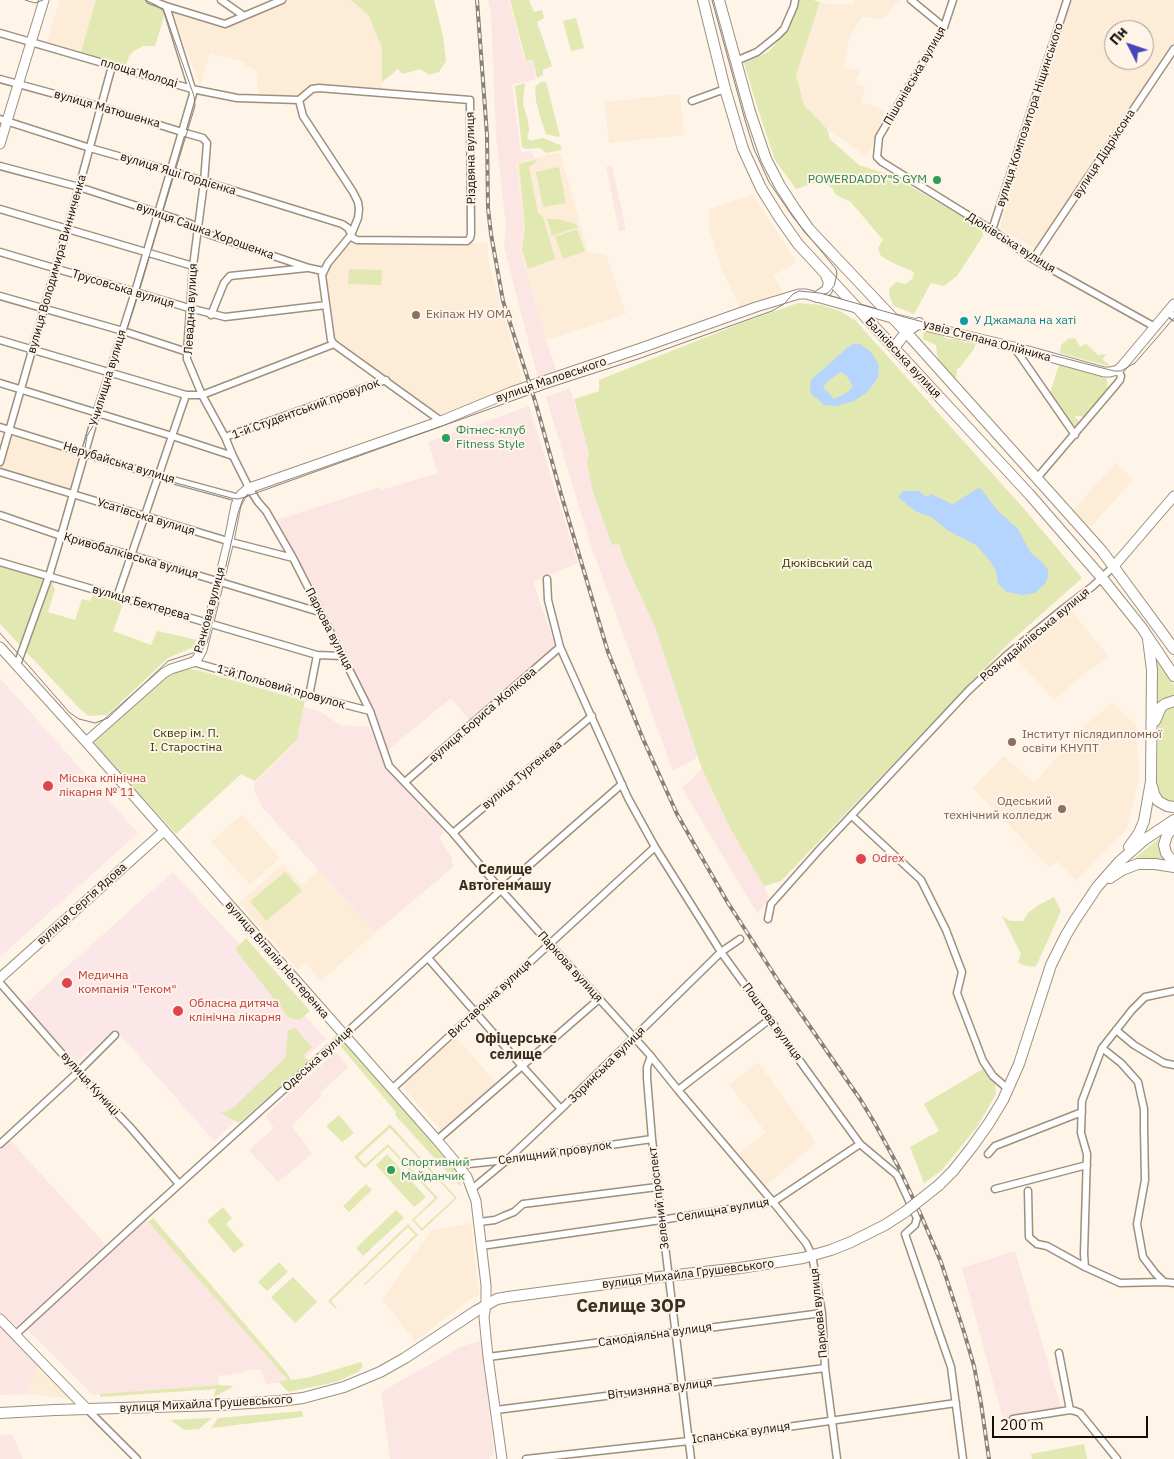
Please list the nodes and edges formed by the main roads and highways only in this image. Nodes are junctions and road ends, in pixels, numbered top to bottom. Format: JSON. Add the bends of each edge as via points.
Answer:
{"nodes":[{"id":1,"x":703,"y":0,"type":"edge"},
{"id":2,"x":719,"y":0,"type":"edge"},
{"id":3,"x":824,"y":272,"type":"junction"},
{"id":4,"x":817,"y":297,"type":"road end"},
{"id":5,"x":919,"y":323,"type":"road end"},
{"id":6,"x":906,"y":332,"type":"junction"},
{"id":7,"x":894,"y":348,"type":"junction"},
{"id":8,"x":1147,"y":636,"type":"junction"},
{"id":9,"x":1174,"y":649,"type":"edge"},
{"id":10,"x":1174,"y":676,"type":"edge"},
{"id":11,"x":1174,"y":701,"type":"edge"},
{"id":12,"x":1152,"y":730,"type":"junction"},
{"id":13,"x":1151,"y":780,"type":"junction"},
{"id":14,"x":1174,"y":807,"type":"edge"},
{"id":15,"x":1174,"y":820,"type":"edge"},
{"id":16,"x":1174,"y":827,"type":"edge"},
{"id":17,"x":1119,"y":862,"type":"junction"},
{"id":18,"x":1174,"y":863,"type":"edge"},
{"id":19,"x":1174,"y":867,"type":"edge"},
{"id":20,"x":1097,"y":887,"type":"junction"},
{"id":21,"x":0,"y":1414,"type":"edge"}],
"edges":[{"from":1,"to":3,"type":"main road","name":"Балківська вулиця","via":[[743,149],[779,217]]},
{"from":2,"to":6,"type":"main road","name":"Балківська вулиця","via":[[753,122],[780,186],[809,229]]},
{"from":3,"to":4,"type":"main road","via":[[829,283],[827,290]]},
{"from":3,"to":7,"type":"main road","name":"Балківська вулиця"},
{"from":5,"to":6,"type":"main road"},
{"from":6,"to":7,"type":"main road"},
{"from":6,"to":9,"type":"main road","name":"Балківська вулиця","via":[[1114,566]]},
{"from":7,"to":8,"type":"main road","name":"Балківська вулиця","via":[[1030,495]]},
{"from":8,"to":10,"type":"main road","name":"Балківська вулиця"},
{"from":8,"to":12,"type":"main road","via":[[1152,670]]},
{"from":11,"to":12,"type":"main road","via":[[1161,707]]},
{"from":12,"to":13,"type":"main road"},
{"from":13,"to":14,"type":"main road","via":[[1156,798]]},
{"from":13,"to":17,"type":"main road","via":[[1142,827]]},
{"from":15,"to":17,"type":"main road","name":"вулиця Михайла Грушевського","via":[[1138,844]]},
{"from":16,"to":18,"type":"main road","via":[[1164,844]]},
{"from":17,"to":20,"type":"main road","name":"вулиця Михайла Грушевського"},
{"from":19,"to":20,"type":"main road","via":[[1138,864],[1122,870]]},
{"from":20,"to":21,"type":"main road","name":"вулиця Михайла Грушевського","bridge":true,"via":[[1070,926],[1058,951],[1019,1064],[1008,1090],[980,1136],[939,1185],[905,1212],[857,1239],[812,1255],[754,1266],[497,1299],[392,1365],[356,1383],[292,1400]]}]}
